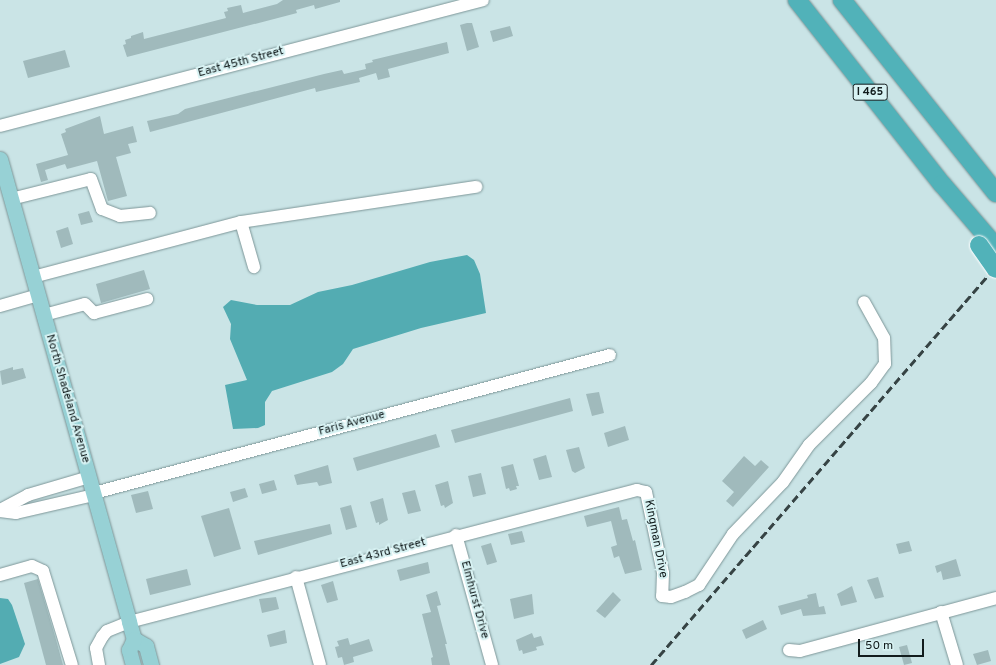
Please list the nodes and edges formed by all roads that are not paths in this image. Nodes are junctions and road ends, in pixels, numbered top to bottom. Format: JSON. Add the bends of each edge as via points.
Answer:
{"nodes":[{"id":1,"x":483,"y":0,"type":"edge"},
{"id":2,"x":797,"y":0,"type":"edge"},
{"id":3,"x":842,"y":0,"type":"edge"},
{"id":4,"x":926,"y":104,"type":"junction"},
{"id":5,"x":0,"y":126,"type":"edge"},
{"id":6,"x":0,"y":159,"type":"edge"},
{"id":7,"x":996,"y":180,"type":"edge"},
{"id":8,"x":476,"y":187,"type":"dead end"},
{"id":9,"x":996,"y":193,"type":"edge"},
{"id":10,"x":11,"y":199,"type":"junction"},
{"id":11,"x":150,"y":213,"type":"dead end"},
{"id":12,"x":240,"y":222,"type":"junction"},
{"id":13,"x":987,"y":243,"type":"edge"},
{"id":14,"x":254,"y":267,"type":"dead end"},
{"id":15,"x":996,"y":269,"type":"edge"},
{"id":16,"x":33,"y":277,"type":"junction"},
{"id":17,"x":38,"y":295,"type":"junction"},
{"id":18,"x":147,"y":299,"type":"dead end"},
{"id":19,"x":864,"y":302,"type":"dead end"},
{"id":20,"x":0,"y":306,"type":"edge"},
{"id":21,"x":44,"y":315,"type":"junction"},
{"id":22,"x":610,"y":355,"type":"dead end"},
{"id":23,"x":89,"y":478,"type":"junction"},
{"id":24,"x":637,"y":490,"type":"joint"},
{"id":25,"x":94,"y":494,"type":"junction"},
{"id":26,"x":0,"y":511,"type":"edge"},
{"id":27,"x":456,"y":535,"type":"junction"},
{"id":28,"x":0,"y":575,"type":"edge"},
{"id":29,"x":296,"y":577,"type":"junction"},
{"id":30,"x":996,"y":598,"type":"edge"},
{"id":31,"x":941,"y":612,"type":"junction"},
{"id":32,"x":129,"y":622,"type":"junction"},
{"id":33,"x":134,"y":638,"type":"junction"},
{"id":34,"x":789,"y":650,"type":"dead end"},
{"id":35,"x":72,"y":665,"type":"edge"},
{"id":36,"x":99,"y":665,"type":"edge"},
{"id":37,"x":133,"y":665,"type":"edge"},
{"id":38,"x":151,"y":665,"type":"edge"},
{"id":39,"x":320,"y":665,"type":"edge"},
{"id":40,"x":492,"y":665,"type":"edge"},
{"id":41,"x":957,"y":665,"type":"edge"}],
"edges":[{"from":1,"to":5,"type":"street","name":"East 45th Street"},
{"from":2,"to":13,"type":"highway","number":"I 465"},
{"from":3,"to":4,"type":"highway","number":"I 465"},
{"from":4,"to":7,"type":"highway"},
{"from":4,"to":9,"type":"highway","number":"I 465"},
{"from":6,"to":10,"type":"main road","name":"North Shadeland Avenue"},
{"from":8,"to":12,"type":"street"},
{"from":10,"to":11,"type":"street","via":[[92,179],[102,209],[120,216]]},
{"from":10,"to":16,"type":"main road","name":"North Shadeland Avenue"},
{"from":12,"to":14,"type":"street"},
{"from":12,"to":16,"type":"street"},
{"from":13,"to":15,"type":"highway","bridge":true},
{"from":16,"to":17,"type":"main road","name":"North Shadeland Avenue"},
{"from":17,"to":20,"type":"street"},
{"from":17,"to":21,"type":"main road","name":"North Shadeland Avenue"},
{"from":18,"to":21,"type":"street","via":[[94,313],[85,304]]},
{"from":19,"to":24,"type":"street","name":"Kingman Drive","via":[[884,338],[885,364],[871,383],[809,445],[783,482],[733,534],[699,585],[671,597],[662,596],[663,574],[646,492]]},
{"from":21,"to":23,"type":"main road","name":"North Shadeland Avenue"},
{"from":22,"to":25,"type":"street","name":"Faris Avenue"},
{"from":23,"to":25,"type":"main road","name":"North Shadeland Avenue"},
{"from":23,"to":26,"type":"street","name":"Faris Avenue","via":[[28,495]]},
{"from":24,"to":27,"type":"street","name":"East 43rd Street"},
{"from":25,"to":26,"type":"street","name":"Faris Avenue","via":[[16,512]]},
{"from":25,"to":32,"type":"main road","name":"North Shadeland Avenue"},
{"from":27,"to":29,"type":"street","name":"East 43rd Street"},
{"from":27,"to":40,"type":"street","name":"Elmhurst Drive"},
{"from":28,"to":35,"type":"street","via":[[32,566],[43,571]]},
{"from":29,"to":32,"type":"street","name":"East 43rd Street"},
{"from":29,"to":39,"type":"street"},
{"from":30,"to":31,"type":"street"},
{"from":31,"to":34,"type":"street","via":[[800,650]]},
{"from":31,"to":41,"type":"street"},
{"from":32,"to":33,"type":"main road","name":"North Shadeland Avenue"},
{"from":32,"to":36,"type":"street","name":"East 43rd Street","via":[[107,631],[102,636],[96,648]]},
{"from":33,"to":37,"type":"main road","name":"North Shadeland Avenue","via":[[129,650]]},
{"from":33,"to":38,"type":"main road","name":"North Shadeland Avenue","via":[[146,646]]}]}
